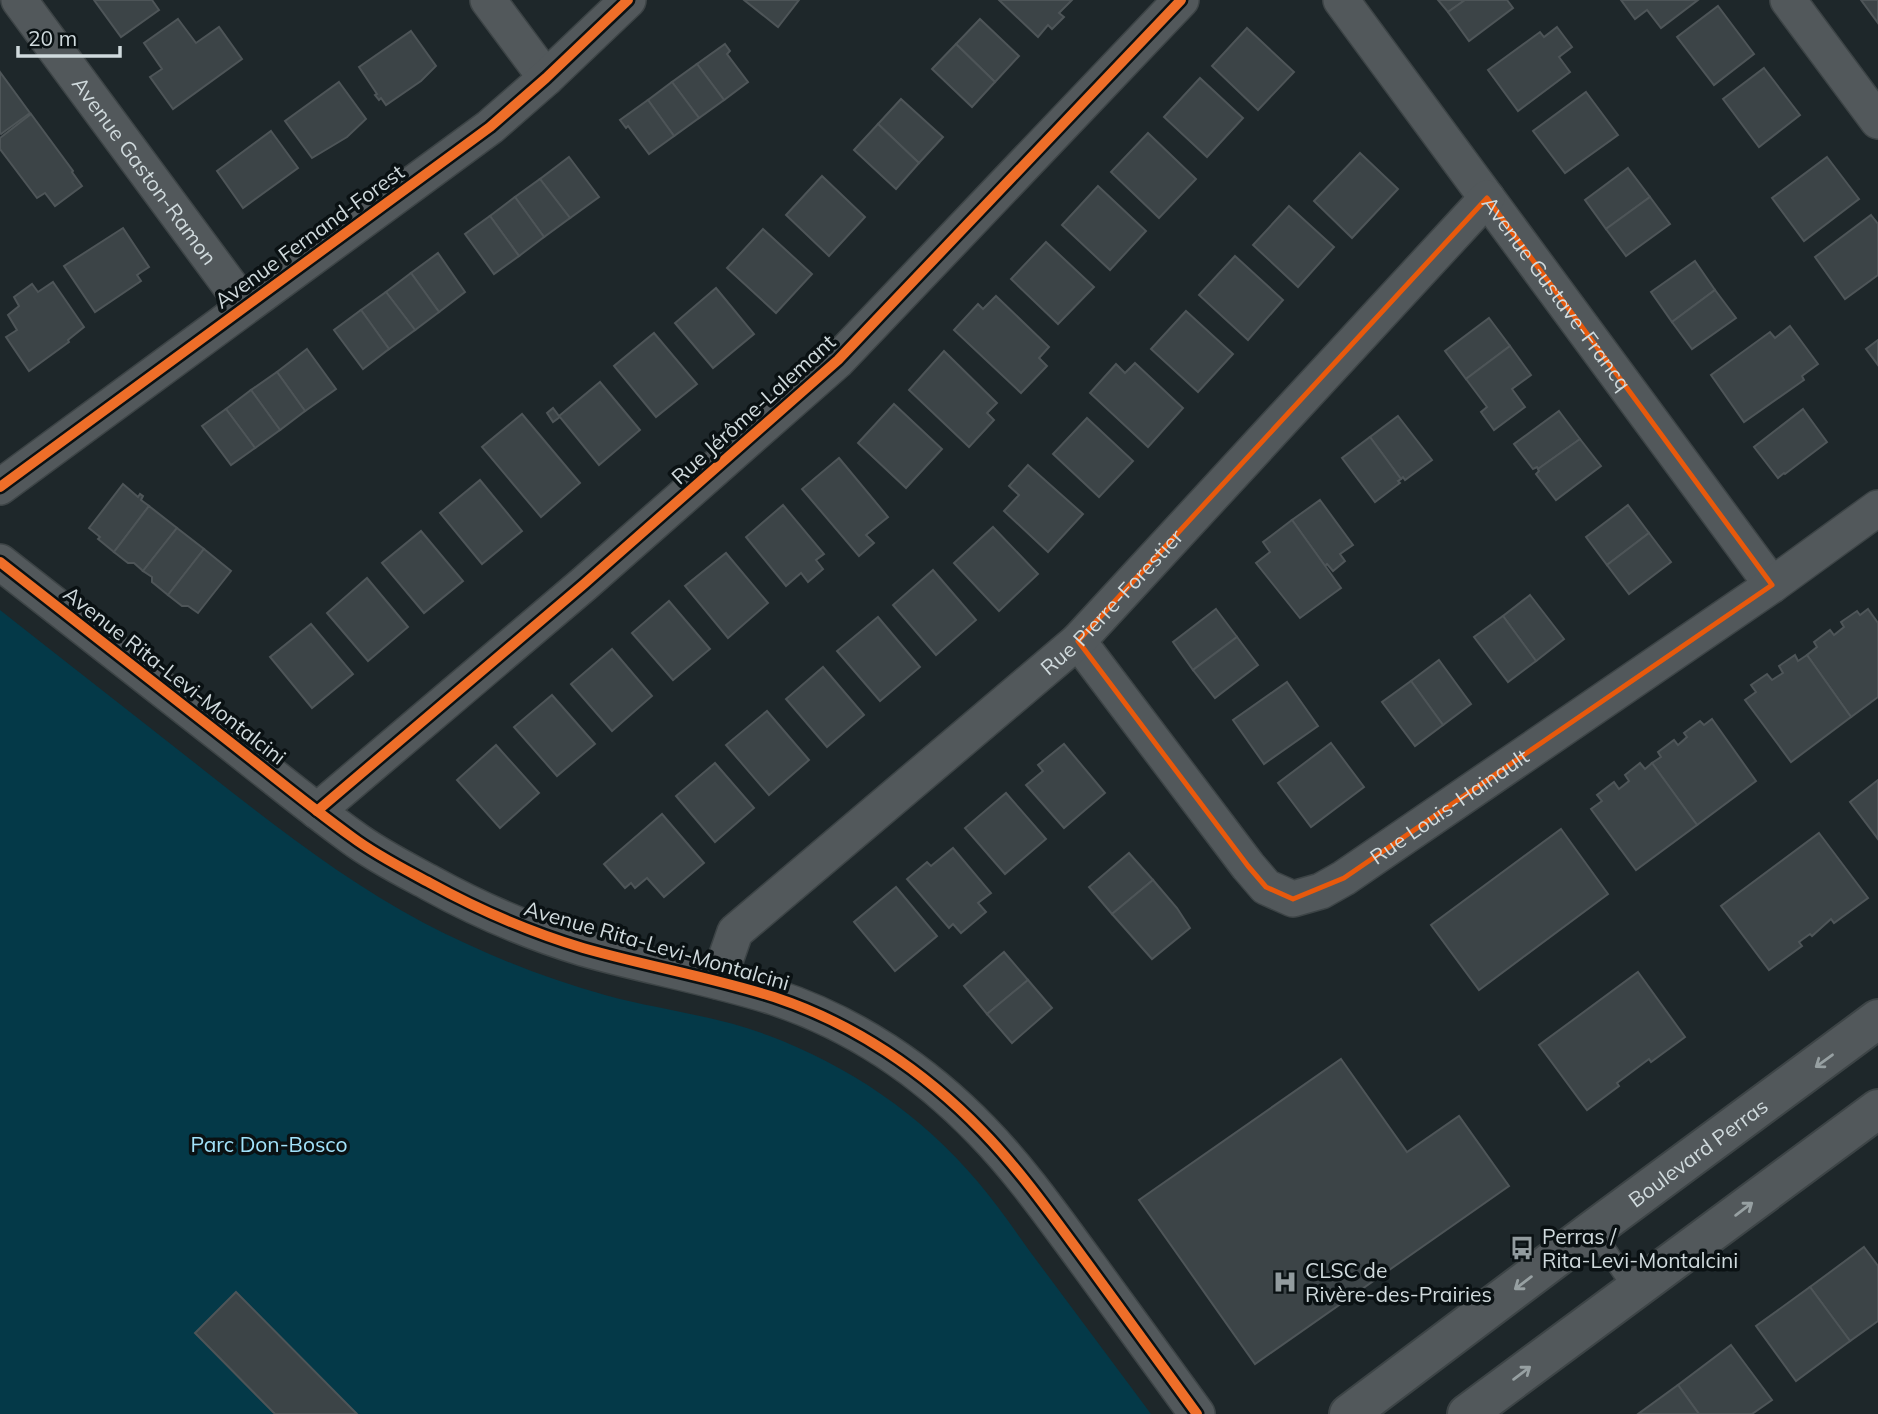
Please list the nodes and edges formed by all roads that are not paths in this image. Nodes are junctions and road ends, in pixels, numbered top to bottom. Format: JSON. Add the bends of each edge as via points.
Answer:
{"nodes":[{"id":1,"x":19,"y":0,"type":"edge"},
{"id":2,"x":488,"y":0,"type":"edge"},
{"id":3,"x":628,"y":0,"type":"edge"},
{"id":4,"x":1181,"y":0,"type":"edge"},
{"id":5,"x":1341,"y":0,"type":"edge"},
{"id":6,"x":1788,"y":0,"type":"edge"},
{"id":7,"x":546,"y":78,"type":"junction"},
{"id":8,"x":1878,"y":121,"type":"edge"},
{"id":9,"x":1487,"y":198,"type":"junction"},
{"id":10,"x":245,"y":306,"type":"junction"},
{"id":11,"x":0,"y":487,"type":"edge"},
{"id":12,"x":1878,"y":508,"type":"edge"},
{"id":13,"x":0,"y":562,"type":"edge"},
{"id":14,"x":1772,"y":585,"type":"junction"},
{"id":15,"x":1078,"y":641,"type":"junction"},
{"id":16,"x":317,"y":811,"type":"junction"},
{"id":17,"x":718,"y":981,"type":"junction"},
{"id":18,"x":1878,"y":1019,"type":"edge"},
{"id":19,"x":1878,"y":1110,"type":"edge"},
{"id":20,"x":1593,"y":1230,"type":"junction"},
{"id":21,"x":1634,"y":1290,"type":"junction"},
{"id":22,"x":1197,"y":1414,"type":"edge"},
{"id":23,"x":1349,"y":1414,"type":"edge"},
{"id":24,"x":1467,"y":1414,"type":"edge"}],
"edges":[{"from":1,"to":10,"type":"street","name":"Avenue Gaston-Ramon"},
{"from":2,"to":7,"type":"street"},
{"from":3,"to":7,"type":"street","name":"Avenue Fernand-Forest"},
{"from":4,"to":16,"type":"street","name":"Rue Jérôme-Lalemant","via":[[838,360]]},
{"from":5,"to":9,"type":"street","name":"Avenue Gustave-Francq"},
{"from":6,"to":8,"type":"street"},
{"from":7,"to":10,"type":"street","name":"Avenue Fernand-Forest","via":[[490,127]]},
{"from":9,"to":14,"type":"street","name":"Avenue Gustave-Francq"},
{"from":9,"to":15,"type":"street","name":"Rue Pierre-Forestier"},
{"from":10,"to":11,"type":"street","name":"Avenue Fernand-Forest"},
{"from":12,"to":14,"type":"street","name":"Rue Louis-Hainault"},
{"from":13,"to":16,"type":"street","name":"Avenue Rita-Levi-Montalcini"},
{"from":14,"to":15,"type":"street","name":"Rue Louis-Hainault","via":[[1344,878],[1293,899],[1266,887],[1248,866]]},
{"from":15,"to":17,"type":"street","name":"Rue Pierre-Forestier","via":[[735,932]]},
{"from":16,"to":17,"type":"street","name":"Avenue Rita-Levi-Montalcini","via":[[355,839],[477,908],[582,947]]},
{"from":17,"to":22,"type":"street","name":"Avenue Rita-Levi-Montalcini","via":[[818,1014],[859,1035],[958,1107],[1052,1215]]},
{"from":18,"to":20,"type":"main road","name":"Boulevard Perras","one_way":true},
{"from":21,"to":19,"type":"main road","one_way":true},
{"from":20,"to":21,"type":"lane"},
{"from":20,"to":23,"type":"main road","name":"Boulevard Perras","one_way":true},
{"from":24,"to":21,"type":"main road","one_way":true}]}
